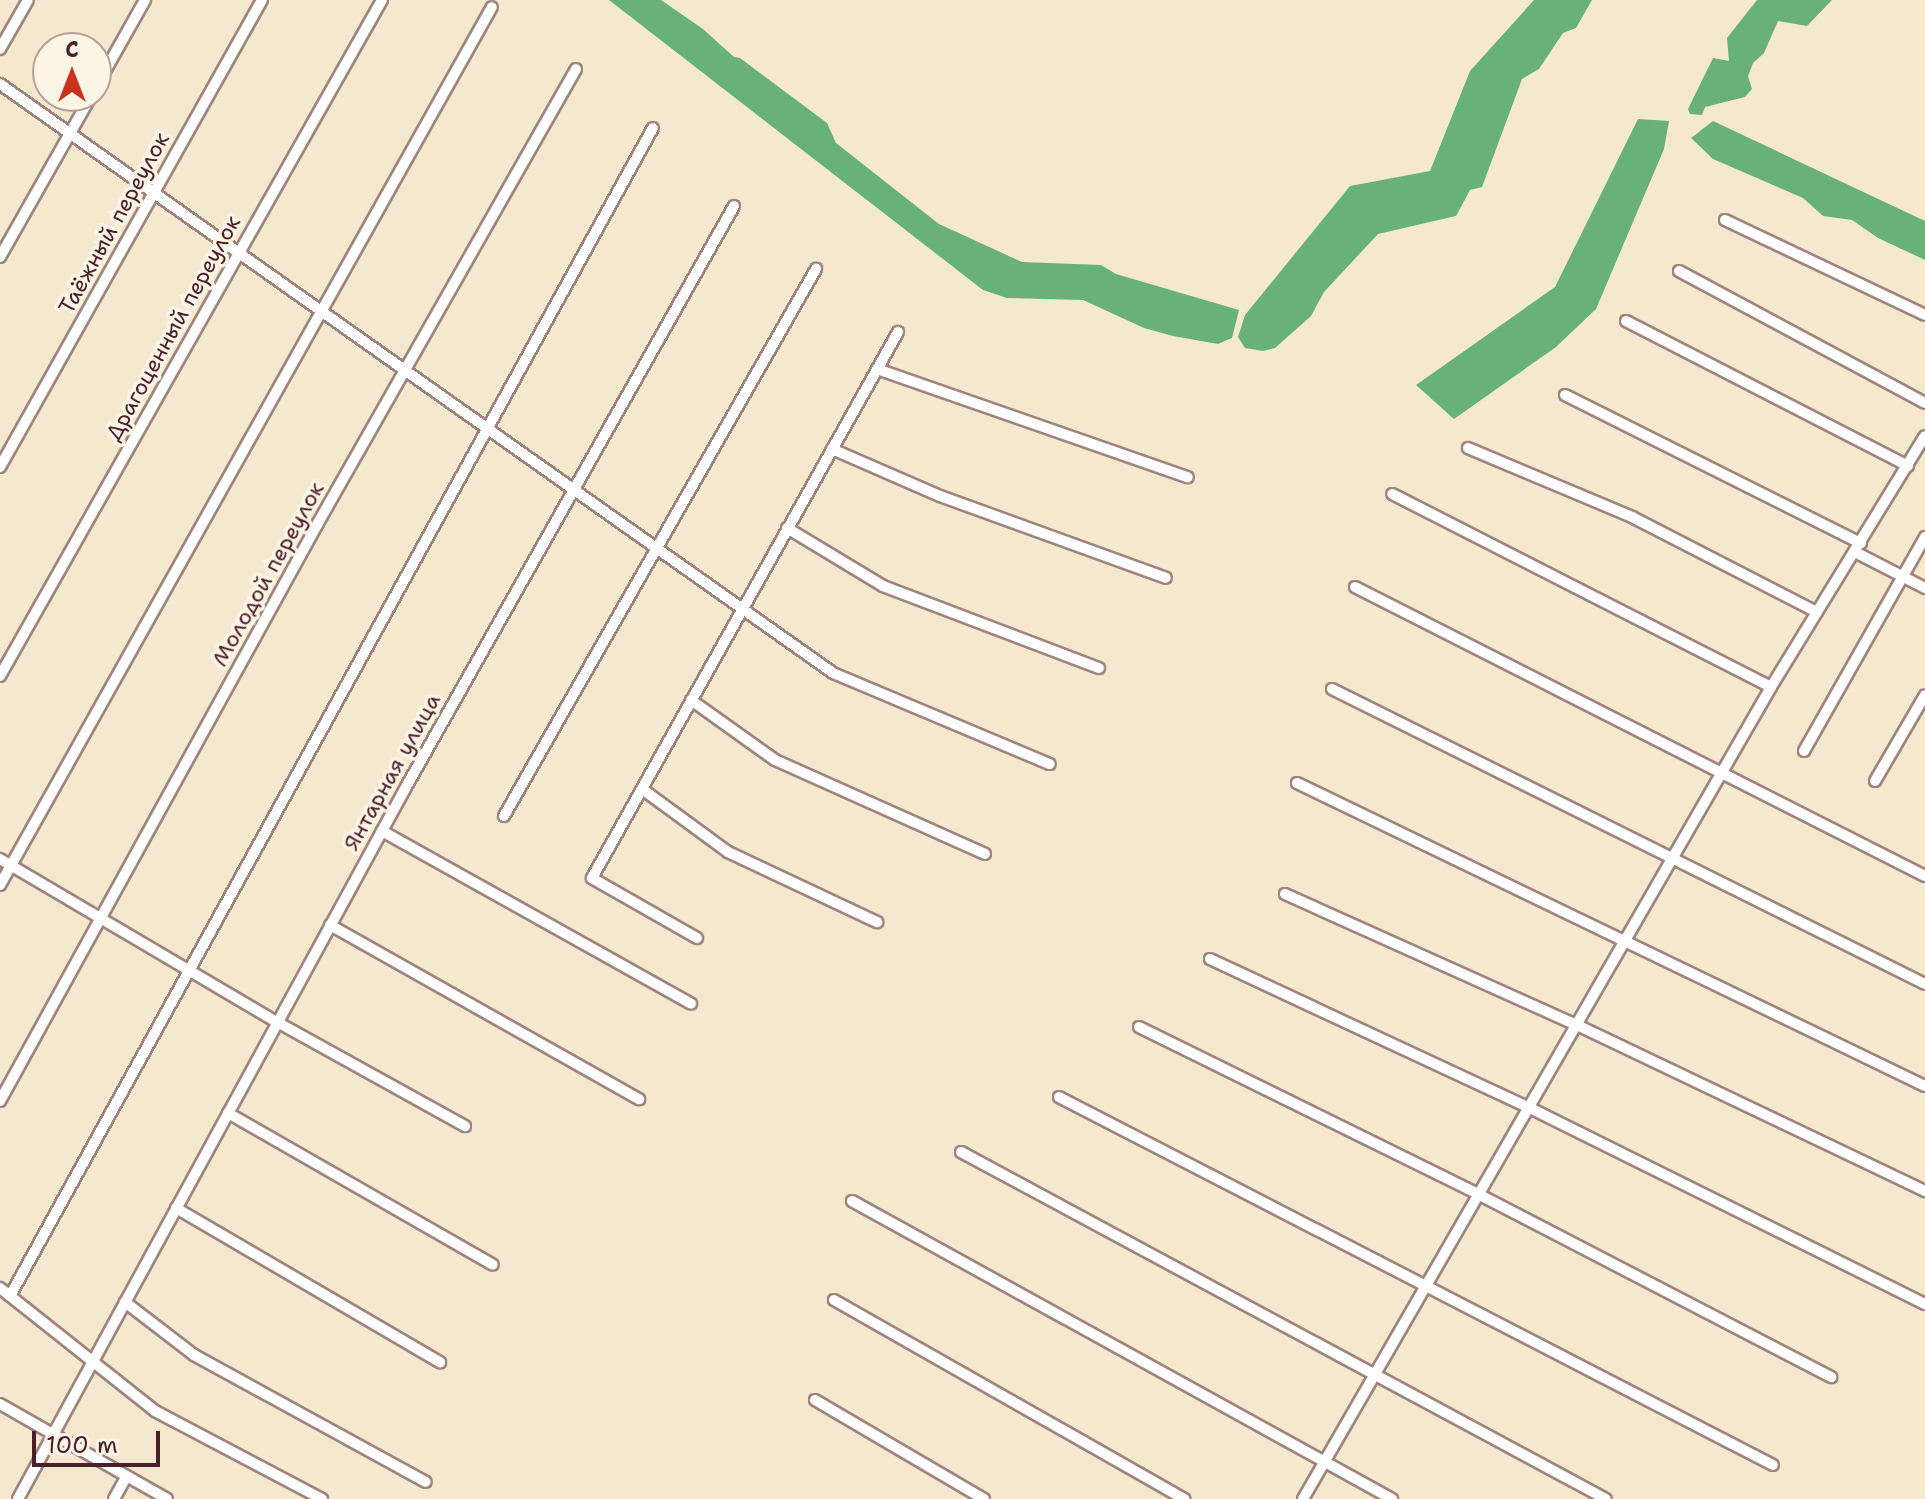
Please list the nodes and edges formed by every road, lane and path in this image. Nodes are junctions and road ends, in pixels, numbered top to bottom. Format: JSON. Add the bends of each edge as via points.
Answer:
{"nodes":[{"id":1,"x":28,"y":0,"type":"edge"},
{"id":2,"x":145,"y":0,"type":"edge"},
{"id":3,"x":262,"y":0,"type":"edge"},
{"id":4,"x":382,"y":0,"type":"edge"},
{"id":5,"x":492,"y":7,"type":"dead end"},
{"id":6,"x":0,"y":49,"type":"edge"},
{"id":7,"x":112,"y":59,"type":"edge"},
{"id":8,"x":576,"y":69,"type":"dead end"},
{"id":9,"x":0,"y":84,"type":"edge"},
{"id":10,"x":82,"y":112,"type":"edge"},
{"id":11,"x":653,"y":128,"type":"dead end"},
{"id":12,"x":70,"y":134,"type":"junction"},
{"id":13,"x":153,"y":194,"type":"junction"},
{"id":14,"x":734,"y":206,"type":"dead end"},
{"id":15,"x":1725,"y":220,"type":"dead end"},
{"id":16,"x":238,"y":254,"type":"junction"},
{"id":17,"x":0,"y":257,"type":"edge"},
{"id":18,"x":816,"y":269,"type":"dead end"},
{"id":19,"x":1679,"y":271,"type":"dead end"},
{"id":20,"x":321,"y":311,"type":"junction"},
{"id":21,"x":1925,"y":315,"type":"edge"},
{"id":22,"x":1626,"y":321,"type":"dead end"},
{"id":23,"x":898,"y":332,"type":"dead end"},
{"id":24,"x":877,"y":369,"type":"junction"},
{"id":25,"x":404,"y":371,"type":"junction"},
{"id":26,"x":1565,"y":395,"type":"dead end"},
{"id":27,"x":1925,"y":403,"type":"edge"},
{"id":28,"x":487,"y":428,"type":"junction"},
{"id":29,"x":1925,"y":436,"type":"edge"},
{"id":30,"x":1468,"y":448,"type":"dead end"},
{"id":31,"x":832,"y":449,"type":"junction"},
{"id":32,"x":1908,"y":466,"type":"junction"},
{"id":33,"x":0,"y":467,"type":"edge"},
{"id":34,"x":1188,"y":477,"type":"dead end"},
{"id":35,"x":573,"y":490,"type":"junction"},
{"id":36,"x":1392,"y":494,"type":"dead end"},
{"id":37,"x":787,"y":528,"type":"junction"},
{"id":38,"x":1925,"y":537,"type":"edge"},
{"id":39,"x":1858,"y":548,"type":"junction"},
{"id":40,"x":656,"y":549,"type":"junction"},
{"id":41,"x":1903,"y":576,"type":"junction"},
{"id":42,"x":1166,"y":578,"type":"dead end"},
{"id":43,"x":1355,"y":587,"type":"dead end"},
{"id":44,"x":1925,"y":588,"type":"edge"},
{"id":45,"x":742,"y":609,"type":"junction"},
{"id":46,"x":1817,"y":612,"type":"junction"},
{"id":47,"x":1099,"y":668,"type":"dead end"},
{"id":48,"x":0,"y":676,"type":"edge"},
{"id":49,"x":1771,"y":687,"type":"junction"},
{"id":50,"x":1332,"y":689,"type":"dead end"},
{"id":51,"x":1925,"y":695,"type":"edge"},
{"id":52,"x":691,"y":700,"type":"junction"},
{"id":53,"x":1804,"y":751,"type":"dead end"},
{"id":54,"x":1050,"y":764,"type":"dead end"},
{"id":55,"x":1722,"y":773,"type":"junction"},
{"id":56,"x":1875,"y":781,"type":"dead end"},
{"id":57,"x":1297,"y":783,"type":"dead end"},
{"id":58,"x":642,"y":789,"type":"junction"},
{"id":59,"x":504,"y":816,"type":"dead end"},
{"id":60,"x":382,"y":831,"type":"junction"},
{"id":61,"x":985,"y":854,"type":"dead end"},
{"id":62,"x":1673,"y":858,"type":"junction"},
{"id":63,"x":0,"y":859,"type":"edge"},
{"id":64,"x":11,"y":865,"type":"junction"},
{"id":65,"x":1925,"y":876,"type":"edge"},
{"id":66,"x":0,"y":885,"type":"edge"},
{"id":67,"x":1285,"y":894,"type":"dead end"},
{"id":68,"x":101,"y":917,"type":"junction"},
{"id":69,"x":877,"y":922,"type":"dead end"},
{"id":70,"x":330,"y":925,"type":"junction"},
{"id":71,"x":697,"y":938,"type":"dead end"},
{"id":72,"x":1625,"y":941,"type":"junction"},
{"id":73,"x":1210,"y":959,"type":"dead end"},
{"id":74,"x":189,"y":969,"type":"junction"},
{"id":75,"x":1925,"y":984,"type":"edge"},
{"id":76,"x":691,"y":1004,"type":"dead end"},
{"id":77,"x":277,"y":1022,"type":"junction"},
{"id":78,"x":1577,"y":1025,"type":"junction"},
{"id":79,"x":1139,"y":1027,"type":"dead end"},
{"id":80,"x":1925,"y":1086,"type":"edge"},
{"id":81,"x":1059,"y":1097,"type":"dead end"},
{"id":82,"x":639,"y":1099,"type":"dead end"},
{"id":83,"x":0,"y":1101,"type":"edge"},
{"id":84,"x":1528,"y":1107,"type":"junction"},
{"id":85,"x":228,"y":1113,"type":"junction"},
{"id":86,"x":465,"y":1126,"type":"dead end"},
{"id":87,"x":961,"y":1152,"type":"dead end"},
{"id":88,"x":1925,"y":1191,"type":"edge"},
{"id":89,"x":1478,"y":1194,"type":"junction"},
{"id":90,"x":852,"y":1201,"type":"dead end"},
{"id":91,"x":176,"y":1208,"type":"junction"},
{"id":92,"x":493,"y":1265,"type":"dead end"},
{"id":93,"x":1425,"y":1283,"type":"junction"},
{"id":94,"x":0,"y":1288,"type":"edge"},
{"id":95,"x":10,"y":1296,"type":"junction"},
{"id":96,"x":834,"y":1300,"type":"dead end"},
{"id":97,"x":125,"y":1302,"type":"junction"},
{"id":98,"x":1925,"y":1304,"type":"edge"},
{"id":99,"x":93,"y":1362,"type":"junction"},
{"id":100,"x":440,"y":1362,"type":"dead end"},
{"id":101,"x":1374,"y":1372,"type":"junction"},
{"id":102,"x":1831,"y":1377,"type":"dead end"},
{"id":103,"x":815,"y":1400,"type":"dead end"},
{"id":104,"x":0,"y":1404,"type":"edge"},
{"id":105,"x":52,"y":1436,"type":"junction"},
{"id":106,"x":1324,"y":1461,"type":"junction"},
{"id":107,"x":1773,"y":1465,"type":"dead end"},
{"id":108,"x":126,"y":1477,"type":"junction"},
{"id":109,"x":426,"y":1482,"type":"dead end"},
{"id":110,"x":18,"y":1499,"type":"edge"},
{"id":111,"x":114,"y":1499,"type":"edge"},
{"id":112,"x":167,"y":1499,"type":"edge"},
{"id":113,"x":322,"y":1499,"type":"edge"},
{"id":114,"x":984,"y":1499,"type":"edge"},
{"id":115,"x":1185,"y":1499,"type":"edge"},
{"id":116,"x":1303,"y":1499,"type":"edge"},
{"id":117,"x":1392,"y":1499,"type":"edge"},
{"id":118,"x":1606,"y":1499,"type":"edge"}],
"edges":[{"from":1,"to":6,"type":"street"},
{"from":2,"to":7,"type":"street"},
{"from":3,"to":13,"type":"street","name":"Таёжный переулок"},
{"from":4,"to":16,"type":"street","name":"Драгоценный переулок"},
{"from":5,"to":20,"type":"street"},
{"from":8,"to":25,"type":"street","name":"Молодой переулок"},
{"from":9,"to":12,"type":"street"},
{"from":10,"to":12,"type":"street"},
{"from":11,"to":28,"type":"street"},
{"from":12,"to":13,"type":"street"},
{"from":12,"to":17,"type":"street"},
{"from":13,"to":16,"type":"street"},
{"from":13,"to":33,"type":"street","name":"Таёжный переулок"},
{"from":14,"to":35,"type":"street","name":"Янтарная улица"},
{"from":15,"to":21,"type":"street"},
{"from":16,"to":20,"type":"street"},
{"from":16,"to":48,"type":"street","name":"Драгоценный переулок"},
{"from":18,"to":40,"type":"street"},
{"from":19,"to":27,"type":"street"},
{"from":20,"to":25,"type":"street"},
{"from":20,"to":64,"type":"street"},
{"from":22,"to":32,"type":"street"},
{"from":23,"to":24,"type":"street"},
{"from":24,"to":31,"type":"street"},
{"from":24,"to":34,"type":"street"},
{"from":25,"to":28,"type":"street"},
{"from":25,"to":68,"type":"street","name":"Молодой переулок"},
{"from":26,"to":39,"type":"street"},
{"from":28,"to":35,"type":"street"},
{"from":28,"to":74,"type":"street"},
{"from":29,"to":32,"type":"street"},
{"from":30,"to":46,"type":"street","via":[[1632,517]]},
{"from":31,"to":37,"type":"street"},
{"from":31,"to":42,"type":"street","via":[[940,496]]},
{"from":32,"to":39,"type":"street"},
{"from":35,"to":40,"type":"street"},
{"from":35,"to":60,"type":"street","name":"Янтарная улица"},
{"from":36,"to":49,"type":"street"},
{"from":37,"to":45,"type":"street"},
{"from":37,"to":47,"type":"street","via":[[883,586]]},
{"from":38,"to":41,"type":"street"},
{"from":39,"to":41,"type":"street"},
{"from":39,"to":46,"type":"street"},
{"from":40,"to":45,"type":"street"},
{"from":40,"to":59,"type":"street"},
{"from":41,"to":44,"type":"street"},
{"from":41,"to":53,"type":"street"},
{"from":43,"to":55,"type":"street"},
{"from":45,"to":52,"type":"street"},
{"from":45,"to":54,"type":"street","via":[[833,673]]},
{"from":46,"to":49,"type":"street"},
{"from":49,"to":55,"type":"street"},
{"from":50,"to":62,"type":"street"},
{"from":51,"to":56,"type":"street"},
{"from":52,"to":58,"type":"street"},
{"from":52,"to":61,"type":"street","via":[[775,760]]},
{"from":55,"to":62,"type":"street"},
{"from":55,"to":65,"type":"street"},
{"from":57,"to":72,"type":"street"},
{"from":58,"to":69,"type":"street","via":[[728,852]]},
{"from":58,"to":71,"type":"street","via":[[592,878]]},
{"from":60,"to":70,"type":"street","name":"Янтарная улица"},
{"from":60,"to":76,"type":"street"},
{"from":62,"to":72,"type":"street"},
{"from":62,"to":75,"type":"street"},
{"from":63,"to":64,"type":"street"},
{"from":64,"to":66,"type":"street"},
{"from":64,"to":68,"type":"street"},
{"from":67,"to":78,"type":"street"},
{"from":68,"to":74,"type":"street"},
{"from":68,"to":83,"type":"street","name":"Молодой переулок"},
{"from":70,"to":77,"type":"street","name":"Янтарная улица"},
{"from":70,"to":82,"type":"street"},
{"from":72,"to":78,"type":"street"},
{"from":72,"to":80,"type":"street"},
{"from":73,"to":84,"type":"street"},
{"from":74,"to":77,"type":"street"},
{"from":74,"to":95,"type":"street"},
{"from":77,"to":85,"type":"street","name":"Янтарная улица"},
{"from":77,"to":86,"type":"street"},
{"from":78,"to":84,"type":"street"},
{"from":78,"to":88,"type":"street"},
{"from":79,"to":89,"type":"street"},
{"from":81,"to":93,"type":"street"},
{"from":84,"to":89,"type":"street"},
{"from":84,"to":98,"type":"street"},
{"from":85,"to":91,"type":"street","name":"Янтарная улица"},
{"from":85,"to":92,"type":"street"},
{"from":87,"to":101,"type":"street"},
{"from":89,"to":93,"type":"street"},
{"from":89,"to":102,"type":"street"},
{"from":90,"to":106,"type":"street"},
{"from":91,"to":97,"type":"street","name":"Янтарная улица"},
{"from":91,"to":100,"type":"street"},
{"from":93,"to":101,"type":"street"},
{"from":93,"to":107,"type":"street"},
{"from":94,"to":95,"type":"street"},
{"from":95,"to":99,"type":"street"},
{"from":96,"to":115,"type":"street"},
{"from":97,"to":99,"type":"street","name":"Янтарная улица"},
{"from":97,"to":109,"type":"street","via":[[194,1355]]},
{"from":99,"to":105,"type":"street","name":"Янтарная улица"},
{"from":99,"to":113,"type":"street","via":[[155,1411]]},
{"from":101,"to":106,"type":"street"},
{"from":101,"to":118,"type":"street"},
{"from":103,"to":114,"type":"street"},
{"from":104,"to":105,"type":"street"},
{"from":105,"to":108,"type":"street"},
{"from":105,"to":110,"type":"street","name":"Янтарная улица"},
{"from":106,"to":116,"type":"street"},
{"from":106,"to":117,"type":"street"},
{"from":108,"to":111,"type":"street"},
{"from":108,"to":112,"type":"street"}]}
